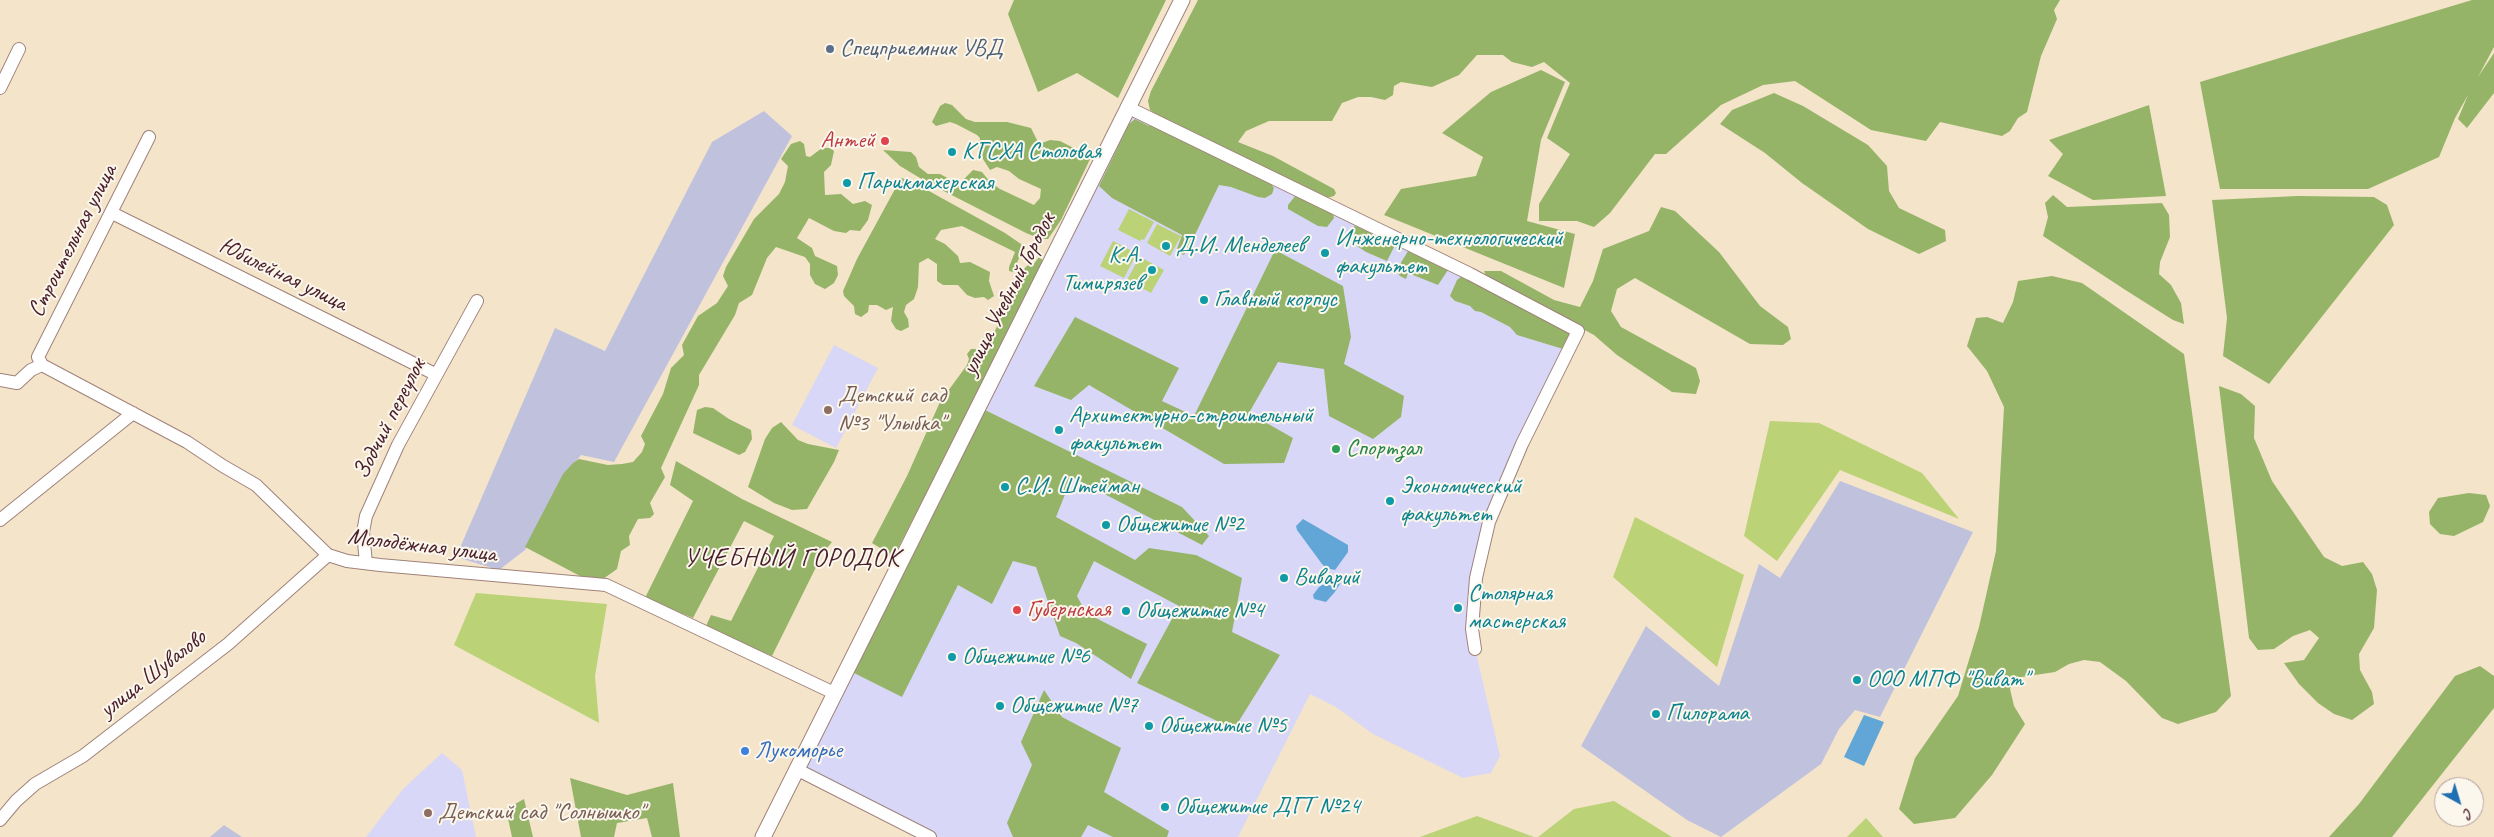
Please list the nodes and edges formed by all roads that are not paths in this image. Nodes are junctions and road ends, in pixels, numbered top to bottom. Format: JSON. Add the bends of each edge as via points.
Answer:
{"nodes":[{"id":1,"x":1182,"y":0,"type":"edge"},
{"id":2,"x":19,"y":49,"type":"dead end"},
{"id":3,"x":0,"y":88,"type":"edge"},
{"id":4,"x":1127,"y":107,"type":"junction"},
{"id":5,"x":149,"y":137,"type":"dead end"},
{"id":6,"x":112,"y":214,"type":"junction"},
{"id":7,"x":477,"y":301,"type":"dead end"},
{"id":8,"x":42,"y":365,"type":"junction"},
{"id":9,"x":435,"y":374,"type":"junction"},
{"id":10,"x":0,"y":380,"type":"edge"},
{"id":11,"x":133,"y":413,"type":"junction"},
{"id":12,"x":0,"y":520,"type":"edge"},
{"id":13,"x":328,"y":554,"type":"junction"},
{"id":14,"x":366,"y":563,"type":"junction"},
{"id":15,"x":1475,"y":649,"type":"dead end"},
{"id":16,"x":834,"y":693,"type":"junction"},
{"id":17,"x":796,"y":768,"type":"junction"},
{"id":18,"x":0,"y":820,"type":"edge"},
{"id":19,"x":763,"y":837,"type":"edge"},
{"id":20,"x":930,"y":837,"type":"edge"}],
"edges":[{"from":1,"to":4,"type":"street","name":"улица Учебный Городок"},
{"from":2,"to":3,"type":"street"},
{"from":4,"to":15,"type":"street","via":[[1470,274],[1578,331],[1522,444],[1489,522],[1476,578],[1472,629]]},
{"from":4,"to":16,"type":"street","name":"улица Учебный Городок"},
{"from":5,"to":6,"type":"street","name":"Строительная улица"},
{"from":6,"to":8,"type":"street","name":"Строительная улица","via":[[38,357]]},
{"from":6,"to":9,"type":"street","name":"Юбилейная улица"},
{"from":7,"to":9,"type":"street","name":"Зодчий переулок"},
{"from":8,"to":10,"type":"street","via":[[30,370],[17,383]]},
{"from":8,"to":11,"type":"street","name":"Молодёжная улица"},
{"from":9,"to":14,"type":"street","name":"Зодчий переулок","via":[[366,516],[363,532]]},
{"from":11,"to":12,"type":"street"},
{"from":11,"to":13,"type":"street","name":"Молодёжная улица","via":[[256,484]]},
{"from":13,"to":14,"type":"street","name":"Молодёжная улица"},
{"from":13,"to":18,"type":"street","name":"улица Шувалово","via":[[228,644],[83,756],[34,784]]},
{"from":14,"to":16,"type":"street","name":"Молодёжная улица","via":[[606,585]]},
{"from":16,"to":17,"type":"street","name":"улица Учебный Городок"},
{"from":17,"to":19,"type":"street","name":"улица Учебный Городок"},
{"from":17,"to":20,"type":"street"}]}
